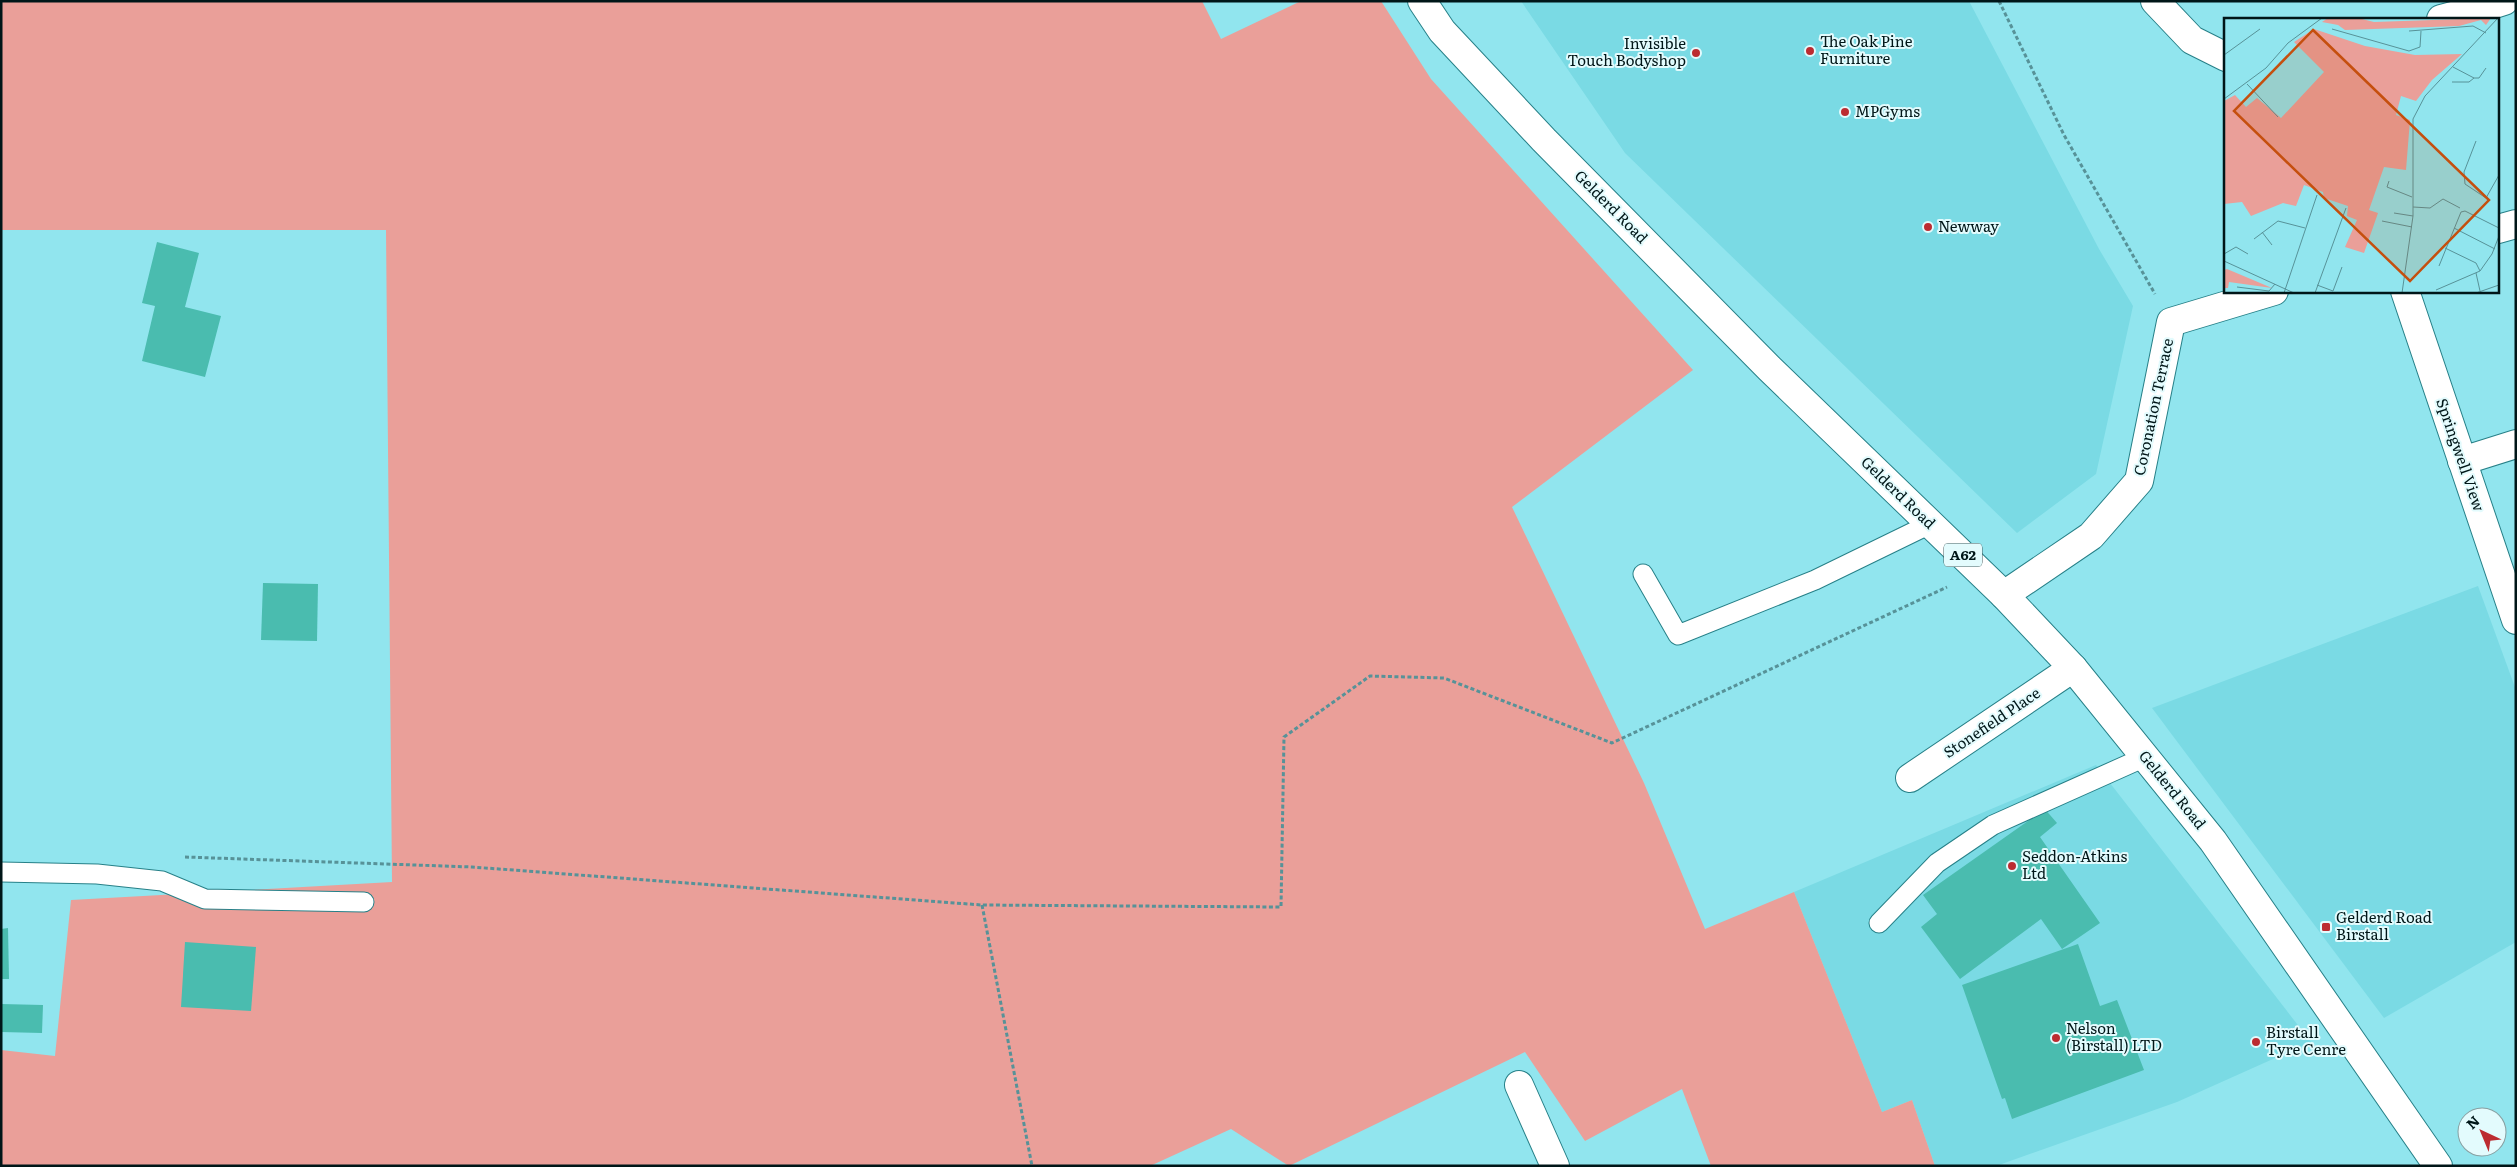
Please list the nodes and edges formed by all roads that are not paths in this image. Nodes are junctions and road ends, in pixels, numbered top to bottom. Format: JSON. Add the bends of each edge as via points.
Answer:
{"nodes":[{"id":1,"x":1422,"y":1,"type":"edge"},
{"id":2,"x":2155,"y":1,"type":"edge"},
{"id":3,"x":2487,"y":4,"type":"edge"},
{"id":4,"x":2444,"y":18,"type":"edge"},
{"id":5,"x":2224,"y":56,"type":"edge"},
{"id":6,"x":2516,"y":224,"type":"edge"},
{"id":7,"x":2500,"y":229,"type":"edge"},
{"id":8,"x":2271,"y":292,"type":"edge"},
{"id":9,"x":2405,"y":292,"type":"edge"},
{"id":10,"x":2516,"y":444,"type":"edge"},
{"id":11,"x":2462,"y":461,"type":"junction"},
{"id":12,"x":1930,"y":524,"type":"junction"},
{"id":13,"x":1643,"y":574,"type":"dead end"},
{"id":14,"x":2004,"y":595,"type":"junction"},
{"id":15,"x":2516,"y":620,"type":"edge"},
{"id":16,"x":2073,"y":668,"type":"junction"},
{"id":17,"x":2145,"y":757,"type":"junction"},
{"id":18,"x":1910,"y":778,"type":"dead end"},
{"id":19,"x":1,"y":872,"type":"edge"},
{"id":20,"x":364,"y":902,"type":"dead end"},
{"id":21,"x":1879,"y":924,"type":"dead end"},
{"id":22,"x":1519,"y":1085,"type":"dead end"},
{"id":23,"x":1555,"y":1166,"type":"edge"},
{"id":24,"x":2438,"y":1166,"type":"edge"}],
"edges":[{"from":1,"to":12,"type":"main road","name":"Gelderd Road","number":"A62","via":[[1442,32],[1544,140],[1769,368]]},
{"from":2,"to":5,"type":"main road","via":[[2192,40]]},
{"from":3,"to":4,"type":"main road"},
{"from":6,"to":7,"type":"main road"},
{"from":8,"to":14,"type":"main road","name":"Coronation Terrace","via":[[2171,322],[2139,481],[2091,536]]},
{"from":9,"to":11,"type":"main road","name":"Springwell View"},
{"from":10,"to":11,"type":"main road"},
{"from":11,"to":15,"type":"main road","name":"Springwell View"},
{"from":12,"to":13,"type":"lane","via":[[1815,580],[1678,634]]},
{"from":12,"to":14,"type":"main road","name":"Gelderd Road","number":"A62"},
{"from":14,"to":16,"type":"main road","name":"Gelderd Road","number":"A62"},
{"from":16,"to":17,"type":"main road","name":"Gelderd Road","number":"A62"},
{"from":16,"to":18,"type":"main road","name":"Stonefield Place"},
{"from":17,"to":21,"type":"lane","via":[[1993,826],[1937,863]]},
{"from":17,"to":24,"type":"main road","name":"Gelderd Road","number":"A62","via":[[2213,841]]},
{"from":19,"to":20,"type":"lane","via":[[98,874],[162,881],[205,899]]},
{"from":22,"to":23,"type":"main road"}]}
